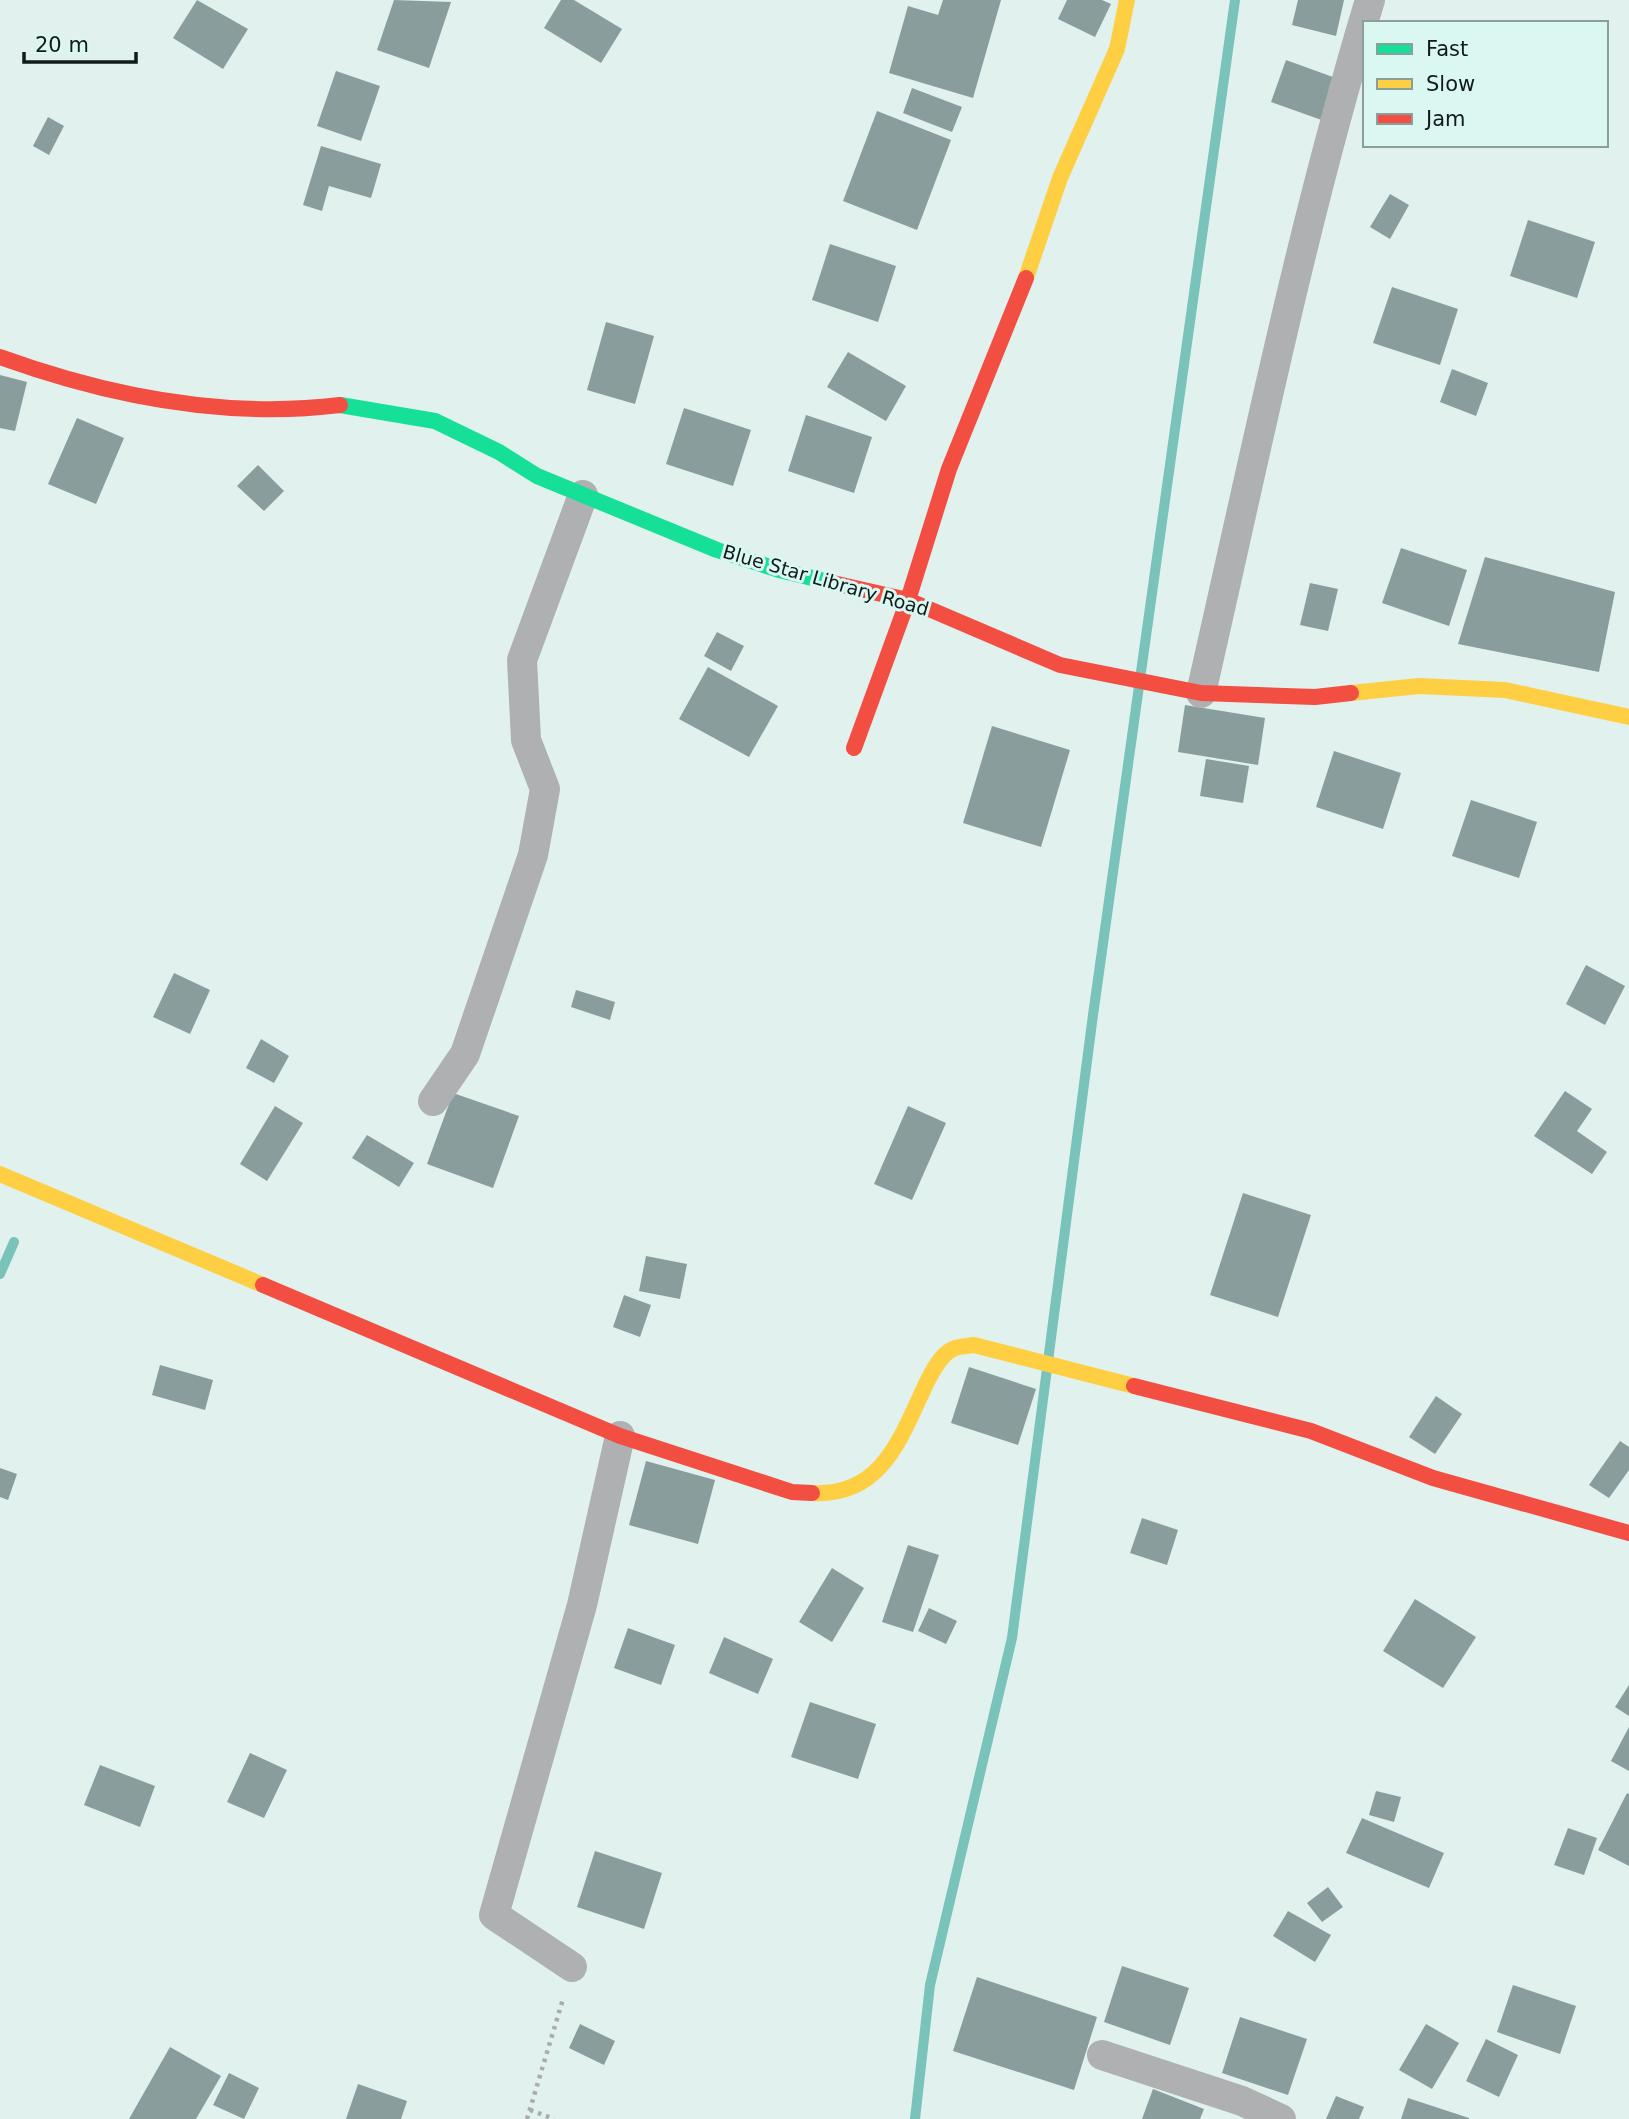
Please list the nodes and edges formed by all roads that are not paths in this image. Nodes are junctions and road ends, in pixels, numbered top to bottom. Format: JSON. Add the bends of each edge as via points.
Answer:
{"nodes":[{"id":1,"x":1126,"y":0,"type":"edge"},
{"id":2,"x":1370,"y":0,"type":"edge"},
{"id":3,"x":1364,"y":21,"type":"edge"},
{"id":4,"x":1363,"y":23,"type":"edge"},
{"id":5,"x":0,"y":357,"type":"edge"},
{"id":6,"x":583,"y":495,"type":"junction"},
{"id":7,"x":908,"y":600,"type":"junction"},
{"id":8,"x":1201,"y":693,"type":"junction"},
{"id":9,"x":1629,"y":717,"type":"edge"},
{"id":10,"x":854,"y":748,"type":"dead end"},
{"id":11,"x":433,"y":1101,"type":"dead end"},
{"id":12,"x":0,"y":1174,"type":"edge"},
{"id":13,"x":620,"y":1436,"type":"junction"},
{"id":14,"x":1629,"y":1533,"type":"edge"},
{"id":15,"x":572,"y":1967,"type":"road end"},
{"id":16,"x":1101,"y":2055,"type":"dead end"},
{"id":17,"x":1281,"y":2119,"type":"edge"}],
"edges":[{"from":1,"to":7,"type":"street","via":[[1116,48],[1060,178],[1012,318],[949,470]]},
{"from":2,"to":3,"type":"street"},
{"from":4,"to":8,"type":"street","via":[[1295,278]]},
{"from":5,"to":6,"type":"street","name":"Blue Star Library Road","via":[[133,395],[223,408],[300,410],[348,404],[435,421],[537,476]]},
{"from":6,"to":7,"type":"street","name":"Blue Star Library Road","via":[[717,550],[779,570]]},
{"from":6,"to":11,"type":"street","via":[[522,660],[526,740],[545,789],[533,855],[465,1054]]},
{"from":7,"to":8,"type":"street","name":"Blue Star Library Road","via":[[1060,665]]},
{"from":7,"to":10,"type":"street"},
{"from":8,"to":9,"type":"street","name":"Blue Star Library Road","via":[[1315,697],[1419,686],[1505,690]]},
{"from":12,"to":13,"type":"street"},
{"from":13,"to":14,"type":"street","via":[[792,1492],[831,1494],[863,1484],[893,1452],[933,1368],[951,1349],[974,1345],[1311,1431],[1433,1478]]},
{"from":13,"to":15,"type":"street","via":[[582,1605],[494,1915]]},
{"from":16,"to":17,"type":"street","via":[[1242,2101]]}]}
